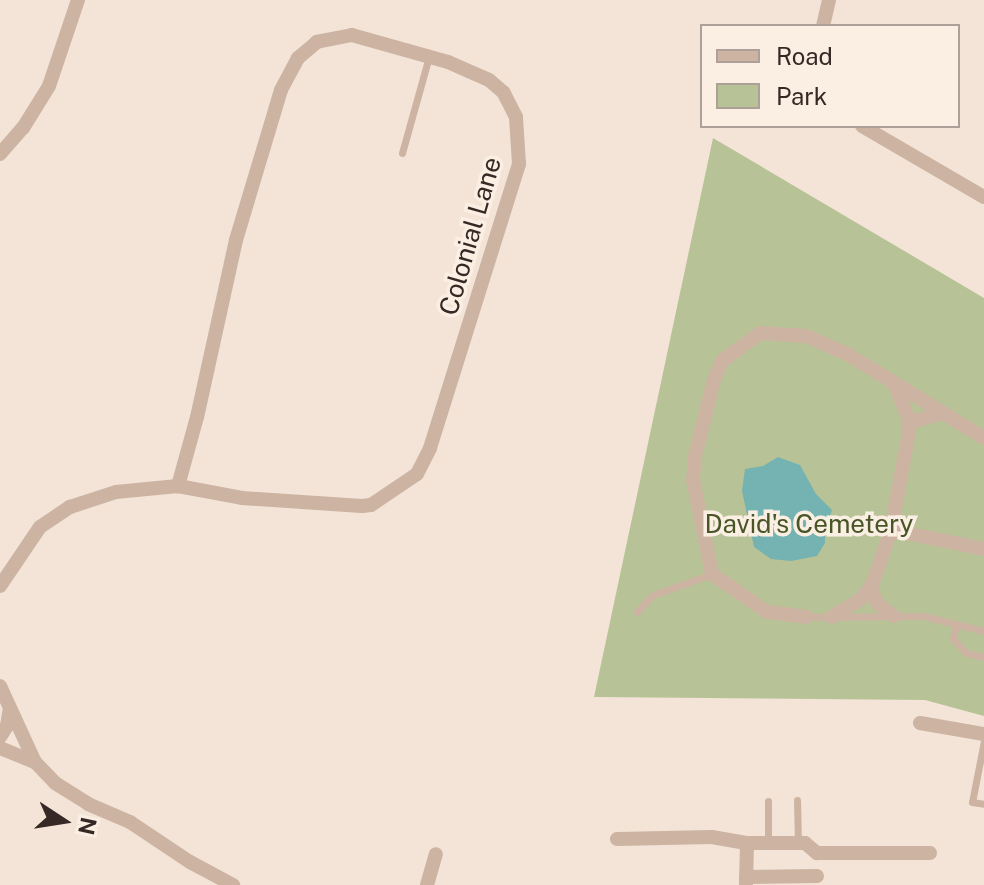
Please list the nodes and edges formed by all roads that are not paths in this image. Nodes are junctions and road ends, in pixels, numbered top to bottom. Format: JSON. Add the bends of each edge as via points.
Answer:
{"nodes":[{"id":1,"x":78,"y":0,"type":"edge"},
{"id":2,"x":829,"y":0,"type":"edge"},
{"id":3,"x":823,"y":24,"type":"edge"},
{"id":4,"x":429,"y":56,"type":"junction"},
{"id":5,"x":865,"y":128,"type":"edge"},
{"id":6,"x":402,"y":153,"type":"dead end"},
{"id":7,"x":0,"y":154,"type":"edge"},
{"id":8,"x":984,"y":197,"type":"edge"},
{"id":9,"x":893,"y":382,"type":"junction"},
{"id":10,"x":942,"y":413,"type":"junction"},
{"id":11,"x":908,"y":423,"type":"junction"},
{"id":12,"x":984,"y":438,"type":"edge"},
{"id":13,"x":178,"y":486,"type":"junction"},
{"id":14,"x":891,"y":530,"type":"junction"},
{"id":15,"x":984,"y":549,"type":"edge"},
{"id":16,"x":712,"y":574,"type":"junction"},
{"id":17,"x":0,"y":586,"type":"edge"},
{"id":18,"x":870,"y":588,"type":"junction"},
{"id":19,"x":637,"y":612,"type":"dead end"},
{"id":20,"x":894,"y":616,"type":"junction"},
{"id":21,"x":807,"y":617,"type":"joint"},
{"id":22,"x":832,"y":617,"type":"junction"},
{"id":23,"x":956,"y":624,"type":"junction"},
{"id":24,"x":984,"y":631,"type":"edge"},
{"id":25,"x":984,"y":657,"type":"edge"},
{"id":26,"x":0,"y":686,"type":"edge"},
{"id":27,"x":10,"y":707,"type":"junction"},
{"id":28,"x":920,"y":723,"type":"dead end"},
{"id":29,"x":984,"y":734,"type":"edge"},
{"id":30,"x":0,"y":737,"type":"edge"},
{"id":31,"x":984,"y":741,"type":"edge"},
{"id":32,"x":0,"y":748,"type":"edge"},
{"id":33,"x":35,"y":762,"type":"junction"},
{"id":34,"x":797,"y":800,"type":"dead end"},
{"id":35,"x":768,"y":801,"type":"dead end"},
{"id":36,"x":984,"y":804,"type":"edge"},
{"id":37,"x":617,"y":839,"type":"dead end"},
{"id":38,"x":747,"y":843,"type":"junction"},
{"id":39,"x":768,"y":843,"type":"junction"},
{"id":40,"x":798,"y":843,"type":"junction"},
{"id":41,"x":817,"y":853,"type":"junction"},
{"id":42,"x":930,"y":853,"type":"dead end"},
{"id":43,"x":436,"y":854,"type":"dead end"},
{"id":44,"x":817,"y":880,"type":"edge"},
{"id":45,"x":746,"y":881,"type":"edge"},
{"id":46,"x":233,"y":885,"type":"edge"},
{"id":47,"x":427,"y":885,"type":"edge"}],
"edges":[{"from":1,"to":7,"type":"street","via":[[49,86]]},
{"from":2,"to":3,"type":"street"},
{"from":4,"to":6,"type":"lane"},
{"from":4,"to":13,"type":"street","name":"Colonial Lane","via":[[342,35],[305,50],[288,74],[236,240]]},
{"from":4,"to":13,"type":"street","name":"Colonial Lane","via":[[478,73],[503,92],[516,117],[520,148],[493,254],[421,467],[396,490],[362,506],[242,498]]},
{"from":5,"to":8,"type":"street"},
{"from":9,"to":10,"type":"street"},
{"from":9,"to":11,"type":"street"},
{"from":9,"to":16,"type":"street","via":[[825,341],[806,336],[760,333],[722,361],[693,480]]},
{"from":10,"to":11,"type":"street"},
{"from":10,"to":12,"type":"street"},
{"from":11,"to":14,"type":"street"},
{"from":13,"to":17,"type":"street","name":"Colonial Lane","via":[[116,492],[54,516],[25,545]]},
{"from":14,"to":15,"type":"street"},
{"from":14,"to":18,"type":"street"},
{"from":16,"to":19,"type":"lane","via":[[653,595]]},
{"from":16,"to":21,"type":"street","via":[[767,612]]},
{"from":18,"to":20,"type":"street","via":[[878,604]]},
{"from":18,"to":22,"type":"street"},
{"from":20,"to":22,"type":"lane"},
{"from":20,"to":23,"type":"lane"},
{"from":21,"to":22,"type":"lane"},
{"from":23,"to":24,"type":"lane"},
{"from":23,"to":25,"type":"lane","via":[[953,639],[966,653]]},
{"from":26,"to":27,"type":"street"},
{"from":27,"to":30,"type":"street"},
{"from":27,"to":33,"type":"street"},
{"from":28,"to":29,"type":"street"},
{"from":31,"to":36,"type":"lane","via":[[972,802]]},
{"from":32,"to":33,"type":"street"},
{"from":33,"to":46,"type":"street","via":[[70,794],[130,822]]},
{"from":34,"to":40,"type":"lane"},
{"from":35,"to":39,"type":"lane"},
{"from":37,"to":38,"type":"street","via":[[726,838]]},
{"from":38,"to":39,"type":"street"},
{"from":38,"to":45,"type":"street"},
{"from":39,"to":40,"type":"street"},
{"from":40,"to":41,"type":"street","via":[[811,844]]},
{"from":41,"to":42,"type":"street"},
{"from":41,"to":44,"type":"street"},
{"from":43,"to":47,"type":"street"},
{"from":44,"to":45,"type":"street"}]}
